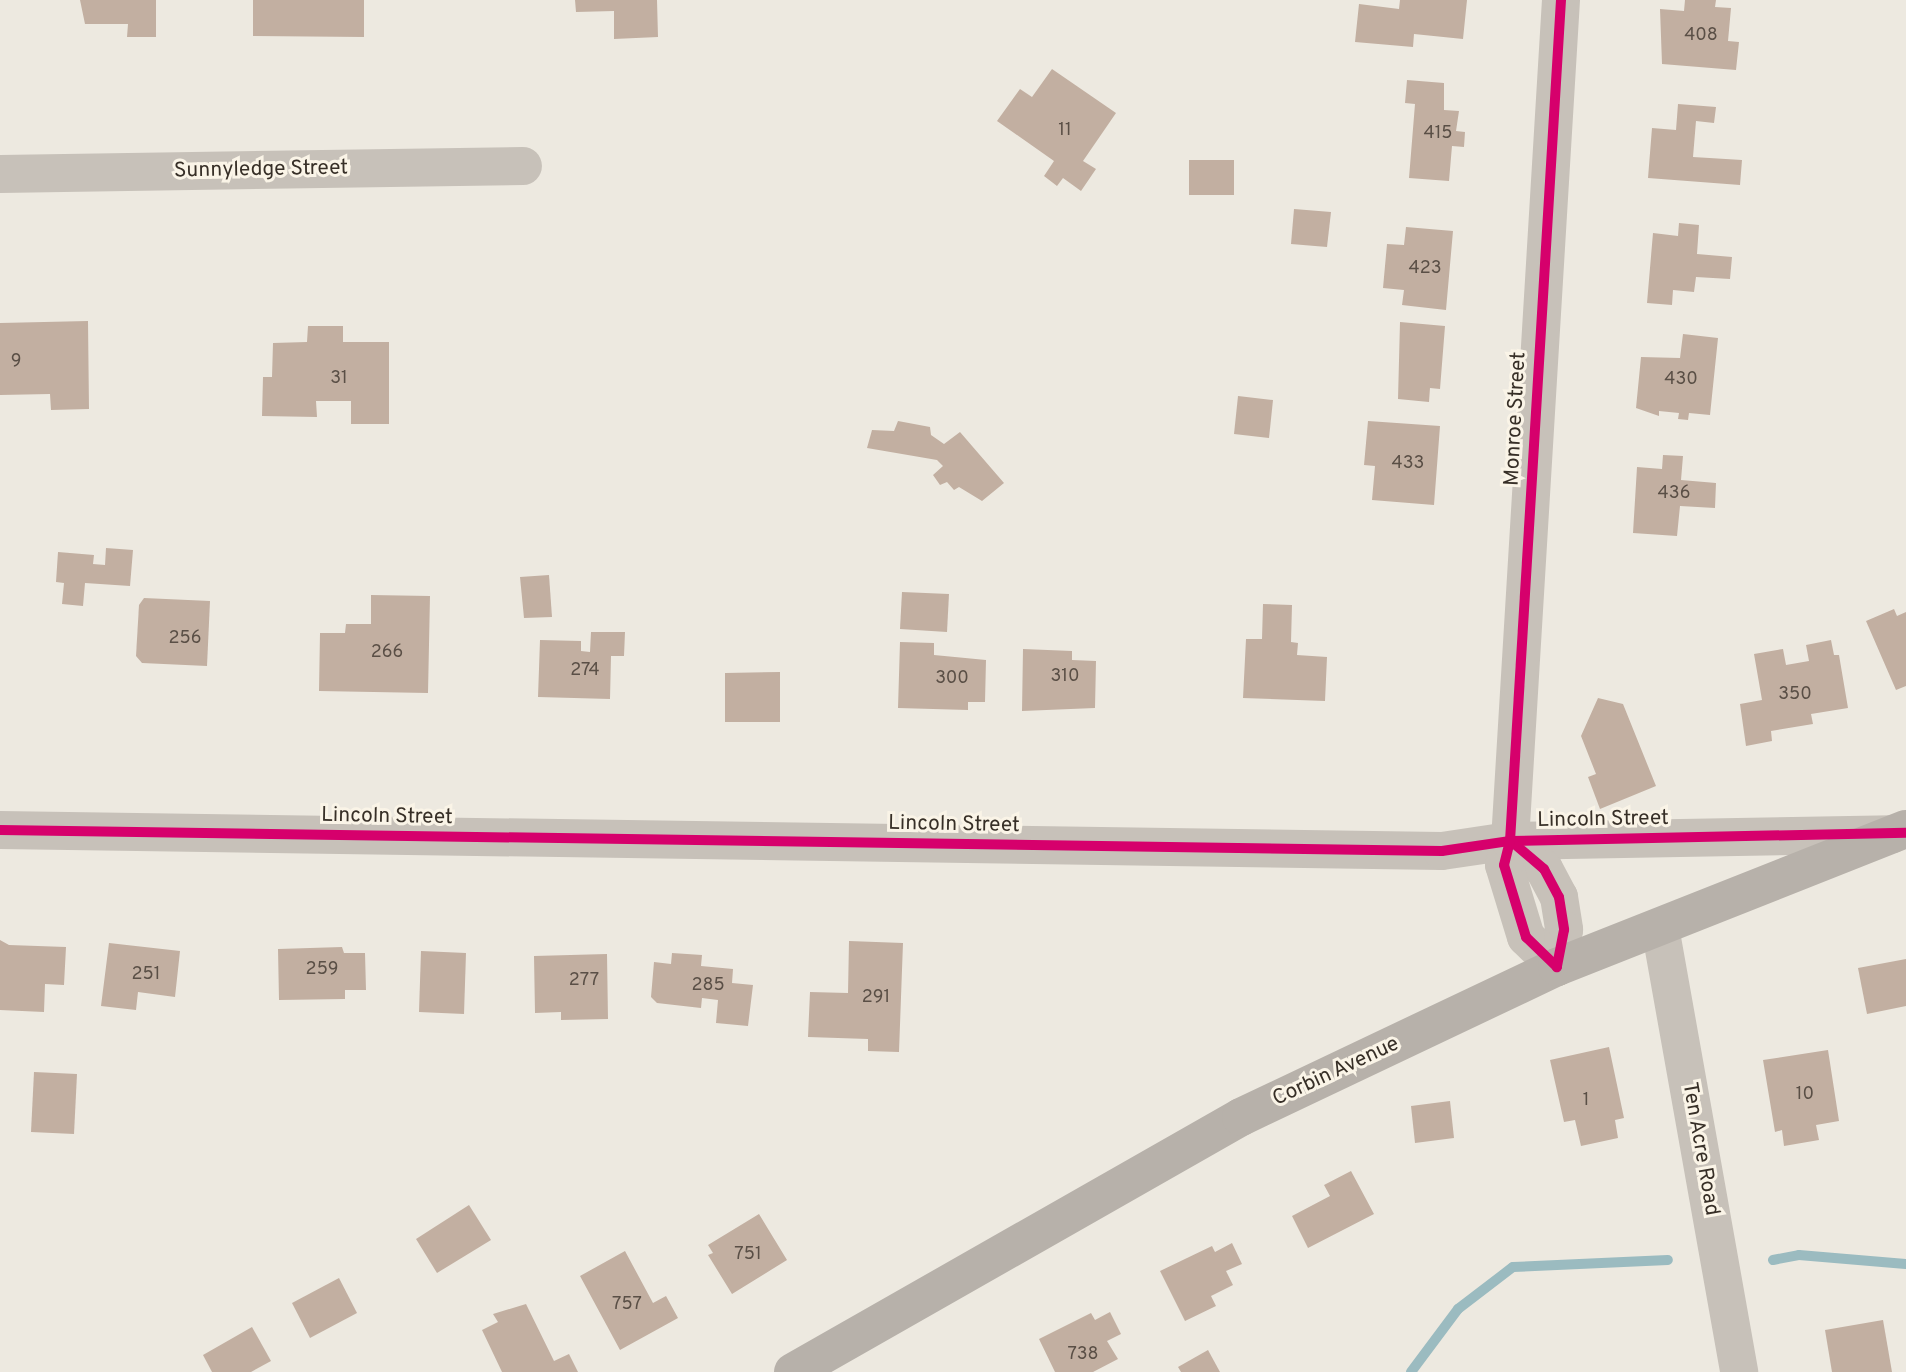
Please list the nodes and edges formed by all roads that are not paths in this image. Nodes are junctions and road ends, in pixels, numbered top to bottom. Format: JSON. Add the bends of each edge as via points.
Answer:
{"nodes":[{"id":1,"x":1561,"y":0,"type":"edge"},
{"id":2,"x":523,"y":166,"type":"dead end"},
{"id":3,"x":0,"y":174,"type":"edge"},
{"id":4,"x":0,"y":830,"type":"edge"},
{"id":5,"x":1902,"y":832,"type":"edge"},
{"id":6,"x":1510,"y":841,"type":"junction"},
{"id":7,"x":1660,"y":927,"type":"junction"},
{"id":8,"x":1557,"y":967,"type":"junction"},
{"id":9,"x":793,"y":1372,"type":"edge"},
{"id":10,"x":1739,"y":1372,"type":"edge"}],
"edges":[{"from":1,"to":6,"type":"street","name":"Monroe Street"},
{"from":2,"to":3,"type":"street","name":"Sunnyledge Street"},
{"from":4,"to":6,"type":"street","name":"Lincoln Street","via":[[1442,851]]},
{"from":5,"to":6,"type":"street","name":"Lincoln Street"},
{"from":5,"to":7,"type":"main road","name":"Corbin Avenue"},
{"from":6,"to":8,"type":"street","via":[[1544,869],[1559,897],[1564,930]]},
{"from":7,"to":8,"type":"main road","name":"Corbin Avenue"},
{"from":7,"to":10,"type":"street","name":"Ten Acre Road"},
{"from":8,"to":9,"type":"main road","name":"Corbin Avenue","via":[[1241,1117]]}]}
